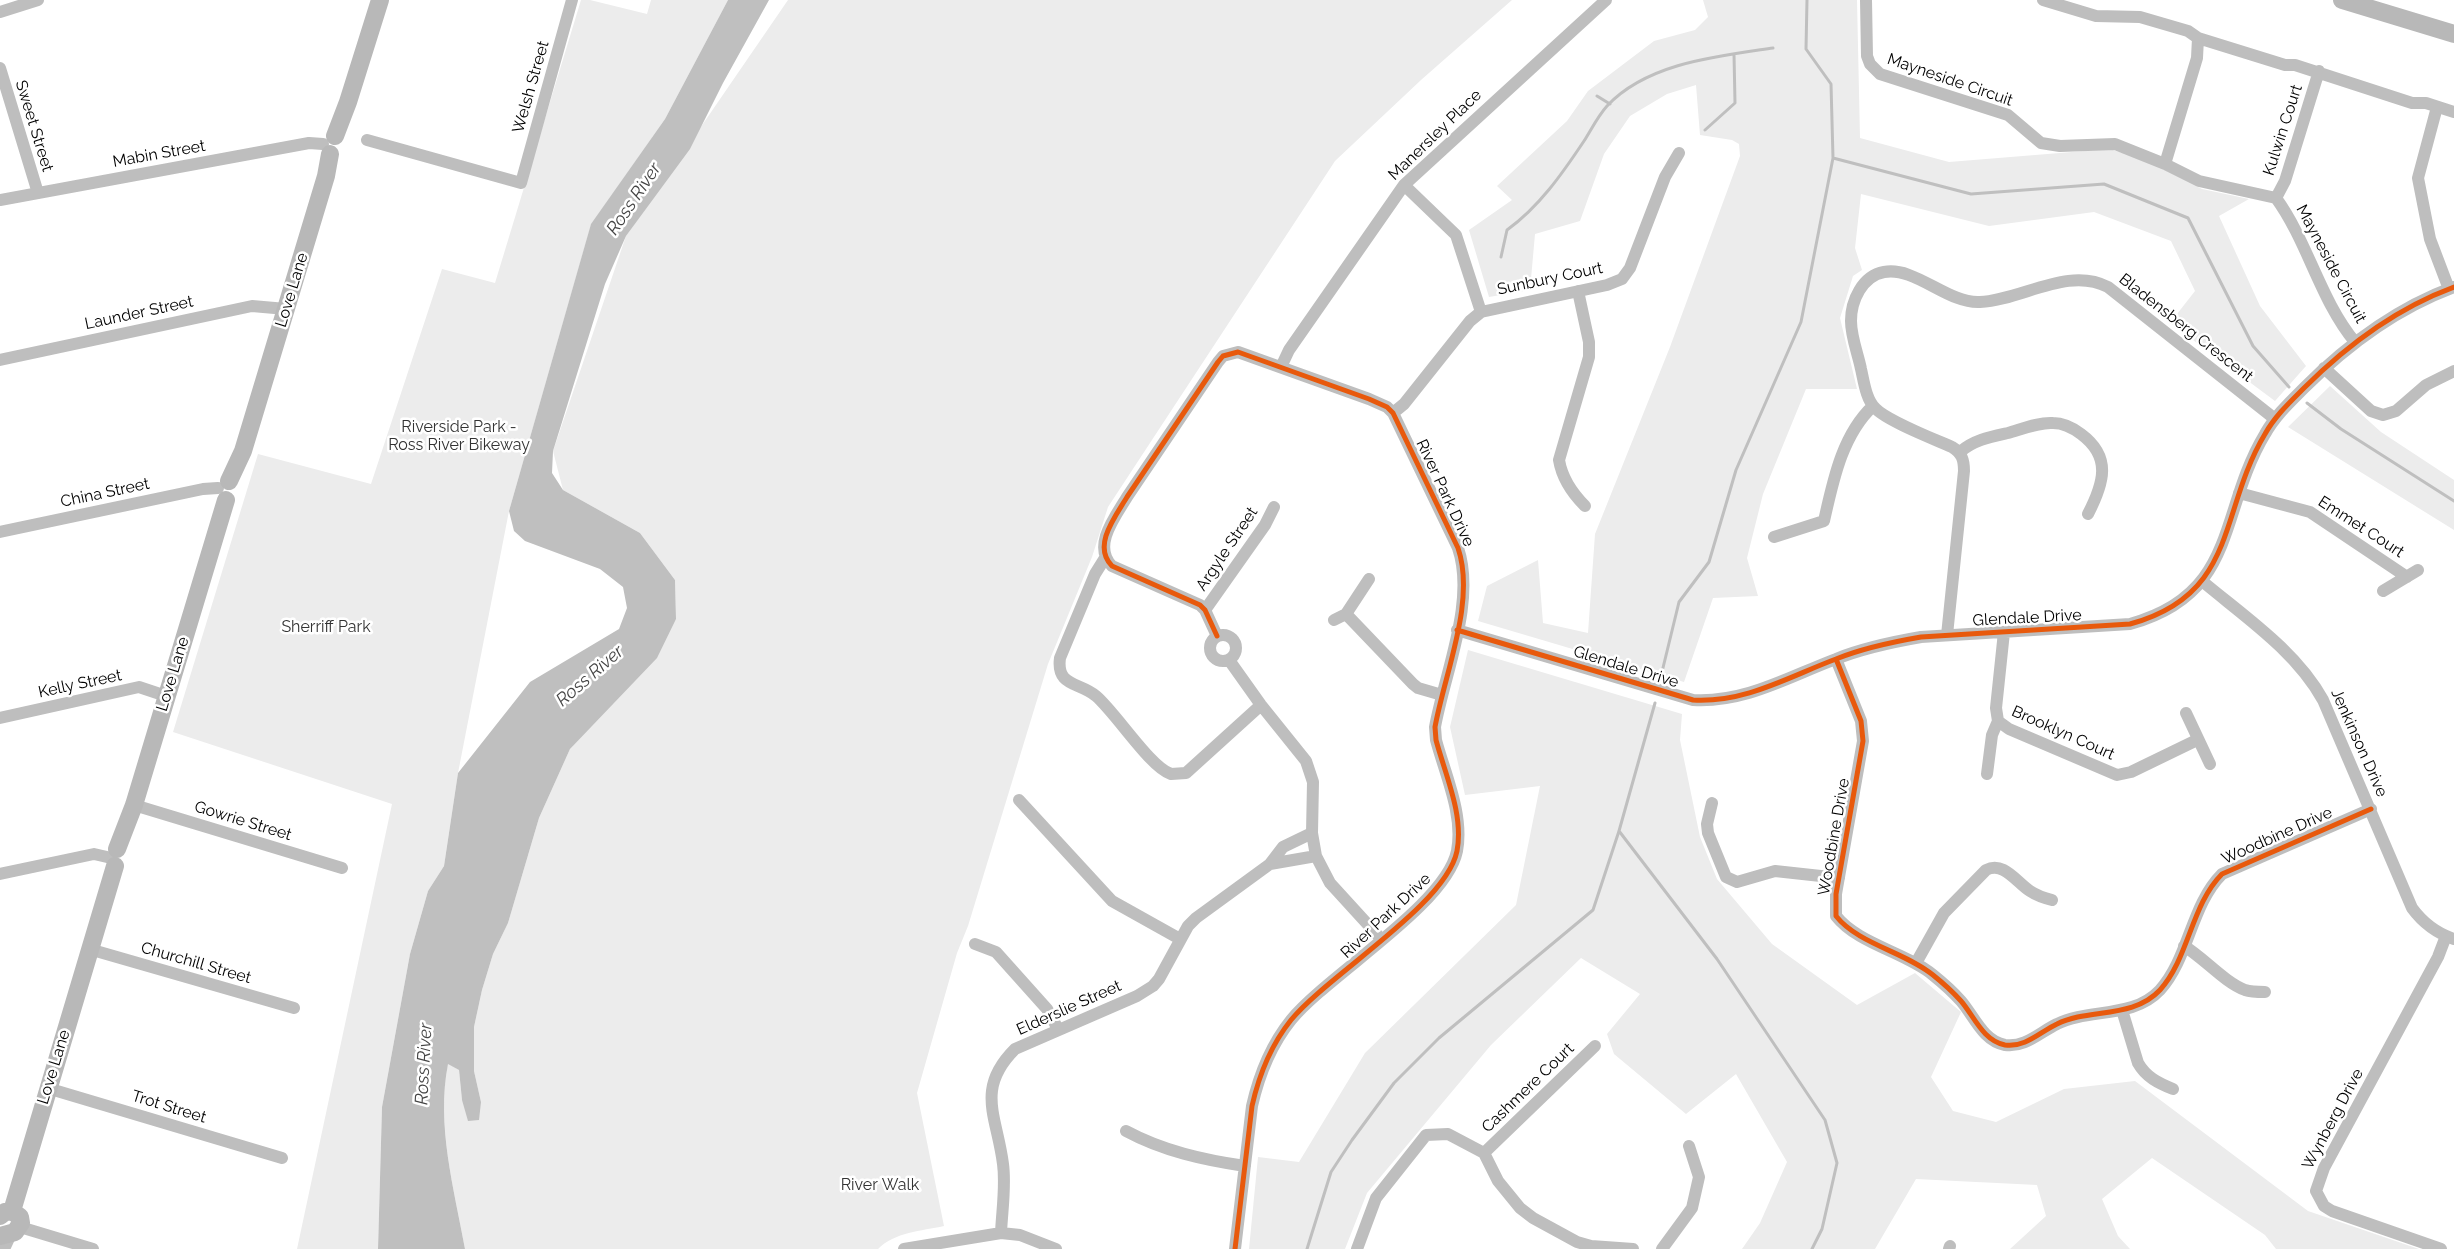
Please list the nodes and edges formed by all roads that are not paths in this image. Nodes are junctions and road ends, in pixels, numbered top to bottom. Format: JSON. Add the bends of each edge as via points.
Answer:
{"nodes":[{"id":1,"x":38,"y":0,"type":"edge"},
{"id":2,"x":380,"y":0,"type":"edge"},
{"id":3,"x":572,"y":0,"type":"edge"},
{"id":4,"x":1606,"y":0,"type":"edge"},
{"id":5,"x":1866,"y":0,"type":"edge"},
{"id":6,"x":2043,"y":0,"type":"edge"},
{"id":7,"x":2342,"y":0,"type":"edge"},
{"id":8,"x":0,"y":12,"type":"edge"},
{"id":9,"x":2454,"y":34,"type":"edge"},
{"id":10,"x":2198,"y":38,"type":"junction"},
{"id":11,"x":0,"y":68,"type":"edge"},
{"id":12,"x":2319,"y":71,"type":"junction"},
{"id":13,"x":2437,"y":107,"type":"junction"},
{"id":14,"x":2454,"y":112,"type":"edge"},
{"id":15,"x":367,"y":140,"type":"dead end"},
{"id":16,"x":329,"y":145,"type":"junction"},
{"id":17,"x":1679,"y":153,"type":"dead end"},
{"id":18,"x":2165,"y":164,"type":"junction"},
{"id":19,"x":1404,"y":186,"type":"junction"},
{"id":20,"x":38,"y":193,"type":"junction"},
{"id":21,"x":2276,"y":198,"type":"junction"},
{"id":22,"x":0,"y":200,"type":"edge"},
{"id":23,"x":2451,"y":288,"type":"edge"},
{"id":24,"x":1578,"y":291,"type":"junction"},
{"id":25,"x":286,"y":309,"type":"junction"},
{"id":26,"x":1480,"y":312,"type":"junction"},
{"id":27,"x":2355,"y":342,"type":"junction"},
{"id":28,"x":0,"y":360,"type":"edge"},
{"id":29,"x":1281,"y":367,"type":"junction"},
{"id":30,"x":2324,"y":368,"type":"junction"},
{"id":31,"x":2454,"y":371,"type":"edge"},
{"id":32,"x":1873,"y":406,"type":"junction"},
{"id":33,"x":1393,"y":413,"type":"junction"},
{"id":34,"x":2275,"y":419,"type":"junction"},
{"id":35,"x":1960,"y":452,"type":"junction"},
{"id":36,"x":224,"y":490,"type":"junction"},
{"id":37,"x":2239,"y":493,"type":"junction"},
{"id":38,"x":1585,"y":506,"type":"dead end"},
{"id":39,"x":1274,"y":507,"type":"dead end"},
{"id":40,"x":2088,"y":514,"type":"dead end"},
{"id":41,"x":0,"y":532,"type":"edge"},
{"id":42,"x":1774,"y":537,"type":"dead end"},
{"id":43,"x":1104,"y":558,"type":"junction"},
{"id":44,"x":1369,"y":579,"type":"dead end"},
{"id":45,"x":2202,"y":581,"type":"junction"},
{"id":46,"x":2383,"y":591,"type":"dead end"},
{"id":47,"x":1205,"y":610,"type":"junction"},
{"id":48,"x":1346,"y":614,"type":"junction"},
{"id":49,"x":1334,"y":620,"type":"dead end"},
{"id":50,"x":1457,"y":630,"type":"junction"},
{"id":51,"x":2004,"y":632,"type":"junction"},
{"id":52,"x":1947,"y":635,"type":"junction"},
{"id":53,"x":1217,"y":636,"type":"junction"},
{"id":54,"x":1836,"y":658,"type":"junction"},
{"id":55,"x":1229,"y":660,"type":"junction"},
{"id":56,"x":1442,"y":695,"type":"junction"},
{"id":57,"x":166,"y":696,"type":"junction"},
{"id":58,"x":1261,"y":705,"type":"junction"},
{"id":59,"x":2186,"y":713,"type":"dead end"},
{"id":60,"x":0,"y":718,"type":"edge"},
{"id":61,"x":1998,"y":721,"type":"junction"},
{"id":62,"x":2197,"y":740,"type":"junction"},
{"id":63,"x":2210,"y":764,"type":"dead end"},
{"id":64,"x":1987,"y":774,"type":"dead end"},
{"id":65,"x":1019,"y":800,"type":"dead end"},
{"id":66,"x":1712,"y":803,"type":"dead end"},
{"id":67,"x":134,"y":805,"type":"junction"},
{"id":68,"x":2371,"y":810,"type":"junction"},
{"id":69,"x":1312,"y":833,"type":"junction"},
{"id":70,"x":1316,"y":856,"type":"junction"},
{"id":71,"x":113,"y":857,"type":"junction"},
{"id":72,"x":1270,"y":864,"type":"junction"},
{"id":73,"x":342,"y":868,"type":"dead end"},
{"id":74,"x":0,"y":874,"type":"edge"},
{"id":75,"x":1839,"y":878,"type":"junction"},
{"id":76,"x":2052,"y":900,"type":"dead end"},
{"id":77,"x":2450,"y":938,"type":"edge"},
{"id":78,"x":1180,"y":939,"type":"junction"},
{"id":79,"x":1382,"y":940,"type":"junction"},
{"id":80,"x":975,"y":944,"type":"dead end"},
{"id":81,"x":2184,"y":946,"type":"junction"},
{"id":82,"x":89,"y":949,"type":"junction"},
{"id":83,"x":1916,"y":963,"type":"junction"},
{"id":84,"x":2265,"y":992,"type":"dead end"},
{"id":85,"x":294,"y":1008,"type":"dead end"},
{"id":86,"x":2122,"y":1010,"type":"junction"},
{"id":87,"x":1058,"y":1029,"type":"junction"},
{"id":88,"x":1595,"y":1046,"type":"dead end"},
{"id":89,"x":47,"y":1088,"type":"junction"},
{"id":90,"x":2173,"y":1090,"type":"dead end"},
{"id":91,"x":1126,"y":1131,"type":"dead end"},
{"id":92,"x":1689,"y":1146,"type":"dead end"},
{"id":93,"x":1484,"y":1153,"type":"junction"},
{"id":94,"x":282,"y":1158,"type":"dead end"},
{"id":95,"x":1245,"y":1166,"type":"junction"},
{"id":96,"x":6,"y":1214,"type":"edge"},
{"id":97,"x":1001,"y":1233,"type":"junction"},
{"id":98,"x":9,"y":1236,"type":"edge"},
{"id":99,"x":93,"y":1249,"type":"edge"},
{"id":100,"x":904,"y":1249,"type":"edge"},
{"id":101,"x":1056,"y":1249,"type":"edge"},
{"id":102,"x":1235,"y":1249,"type":"edge"},
{"id":103,"x":1357,"y":1249,"type":"edge"},
{"id":104,"x":1633,"y":1249,"type":"edge"},
{"id":105,"x":1662,"y":1249,"type":"edge"},
{"id":106,"x":2441,"y":1249,"type":"edge"}],
"edges":[{"from":1,"to":8,"type":"street"},
{"from":2,"to":16,"type":"street","name":"Love Lane","via":[[348,102]]},
{"from":3,"to":15,"type":"street","name":"Welsh Street","via":[[521,183]]},
{"from":4,"to":19,"type":"street","name":"Manersley Place"},
{"from":5,"to":18,"type":"street","name":"Mayneside Circuit","via":[[1867,56],[1880,74],[2008,115],[2041,142],[2060,146],[2115,144]]},
{"from":6,"to":10,"type":"street","via":[[2096,16],[2140,17],[2188,31]]},
{"from":7,"to":9,"type":"street"},
{"from":10,"to":12,"type":"street","via":[[2285,65]]},
{"from":10,"to":18,"type":"street","via":[[2197,58]]},
{"from":11,"to":20,"type":"street","name":"Sweet Street"},
{"from":12,"to":13,"type":"street","via":[[2342,82]]},
{"from":12,"to":21,"type":"street","name":"Kulwin Court","via":[[2286,181]]},
{"from":13,"to":14,"type":"street"},
{"from":13,"to":23,"type":"street","via":[[2418,178],[2430,239]]},
{"from":16,"to":20,"type":"street","name":"Mabin Street","via":[[309,144]]},
{"from":16,"to":25,"type":"street","name":"Love Lane","via":[[326,176]]},
{"from":17,"to":24,"type":"street","name":"Sunbury Court","via":[[1665,177],[1626,275],[1607,285]]},
{"from":18,"to":21,"type":"street","name":"Mayneside Circuit","via":[[2199,181]]},
{"from":19,"to":26,"type":"street","via":[[1456,235]]},
{"from":19,"to":29,"type":"street","name":"Manersley Place","via":[[1289,350]]},
{"from":20,"to":22,"type":"street","name":"Mabin Street"},
{"from":21,"to":27,"type":"street","name":"Mayneside Circuit","via":[[2337,317]]},
{"from":23,"to":27,"type":"street","name":"Glendale Drive","via":[[2422,300]]},
{"from":24,"to":26,"type":"street","name":"Sunbury Court"},
{"from":24,"to":38,"type":"street","via":[[1589,357],[1559,460],[1571,490]]},
{"from":25,"to":28,"type":"street","name":"Launder Street","via":[[252,306]]},
{"from":25,"to":36,"type":"street","name":"Love Lane","via":[[243,451]]},
{"from":26,"to":33,"type":"street","name":"Sunbury Court"},
{"from":27,"to":30,"type":"street","name":"Glendale Drive"},
{"from":29,"to":33,"type":"street","via":[[1379,403]]},
{"from":29,"to":43,"type":"street","via":[[1238,352],[1224,356],[1218,362],[1117,514],[1102,547]]},
{"from":30,"to":31,"type":"street","via":[[2371,412],[2383,415],[2396,411],[2426,385]]},
{"from":30,"to":34,"type":"street","name":"Glendale Drive"},
{"from":32,"to":34,"type":"street","name":"Bladensberg Crescent","via":[[1851,320],[1862,285],[1875,275],[1891,272],[1957,298],[1979,303],[2072,280],[2100,282]]},
{"from":32,"to":35,"type":"street","via":[[1883,415]]},
{"from":32,"to":42,"type":"street","via":[[1858,422],[1847,442],[1836,470],[1824,521]]},
{"from":33,"to":50,"type":"street","name":"River Park Drive","via":[[1464,564],[1464,595]]},
{"from":34,"to":37,"type":"street","name":"Glendale Drive","via":[[2258,446]]},
{"from":35,"to":40,"type":"street","via":[[1973,442],[2045,423],[2070,426],[2093,443],[2102,458],[2096,499]]},
{"from":35,"to":52,"type":"street","via":[[1964,471]]},
{"from":36,"to":41,"type":"street","name":"China Street","via":[[204,489]]},
{"from":36,"to":57,"type":"street","name":"Love Lane"},
{"from":37,"to":45,"type":"street","name":"Glendale Drive","via":[[2221,548]]},
{"from":37,"to":46,"type":"street","name":"Emmet Court","via":[[2310,512],[2412,573]]},
{"from":39,"to":47,"type":"street","name":"Argyle Street","via":[[1265,525]]},
{"from":43,"to":47,"type":"street","via":[[1118,570],[1195,601]]},
{"from":43,"to":58,"type":"street","via":[[1060,658],[1063,678],[1096,696],[1157,764],[1171,774],[1186,772]]},
{"from":44,"to":48,"type":"street"},
{"from":45,"to":51,"type":"street","name":"Glendale Drive","via":[[2171,610],[2130,624]]},
{"from":45,"to":68,"type":"street","name":"Jenkinson Drive","via":[[2311,678]]},
{"from":47,"to":53,"type":"street"},
{"from":48,"to":49,"type":"street"},
{"from":48,"to":56,"type":"street","via":[[1413,684]]},
{"from":50,"to":54,"type":"street","name":"Glendale Drive","via":[[1694,700],[1739,698]]},
{"from":50,"to":56,"type":"street","name":"River Park Drive"},
{"from":51,"to":52,"type":"street","name":"Glendale Drive"},
{"from":51,"to":61,"type":"street","name":"Brooklyn Court"},
{"from":52,"to":54,"type":"street","name":"Glendale Drive","via":[[1890,642]]},
{"from":53,"to":55,"type":"street","via":[[1229,636],[1236,644],[1235,655]]},
{"from":53,"to":55,"type":"street","via":[[1212,641],[1210,653],[1218,661]]},
{"from":54,"to":75,"type":"street","name":"Woodbine Drive","via":[[1861,721],[1863,741]]},
{"from":55,"to":58,"type":"street"},
{"from":56,"to":79,"type":"street","name":"River Park Drive","via":[[1436,740],[1456,815],[1457,852],[1441,884]]},
{"from":57,"to":60,"type":"street","name":"Kelly Street","via":[[139,687]]},
{"from":57,"to":67,"type":"street","name":"Love Lane"},
{"from":58,"to":69,"type":"street","via":[[1306,761],[1313,782]]},
{"from":59,"to":62,"type":"street"},
{"from":61,"to":62,"type":"street","name":"Brooklyn Court","via":[[2009,729],[2116,774],[2131,772]]},
{"from":61,"to":64,"type":"street","name":"Brooklyn Court","via":[[1992,735]]},
{"from":62,"to":63,"type":"street"},
{"from":65,"to":78,"type":"street","via":[[1112,901]]},
{"from":66,"to":75,"type":"street","via":[[1708,833],[1722,870],[1732,881],[1775,871]]},
{"from":67,"to":71,"type":"street","name":"Love Lane"},
{"from":67,"to":73,"type":"street","name":"Gowrie Street"},
{"from":68,"to":77,"type":"street","name":"Jenkinson Drive","via":[[2412,908],[2423,922]]},
{"from":68,"to":81,"type":"street","name":"Woodbine Drive","via":[[2222,874],[2211,888]]},
{"from":69,"to":70,"type":"street"},
{"from":69,"to":72,"type":"street","name":"Elderslie Street","via":[[1283,846]]},
{"from":70,"to":72,"type":"street","name":"Elderslie Street"},
{"from":70,"to":79,"type":"street","via":[[1330,884]]},
{"from":71,"to":74,"type":"street","via":[[94,854]]},
{"from":71,"to":82,"type":"street","name":"Love Lane"},
{"from":72,"to":78,"type":"street","name":"Elderslie Street","via":[[1196,918]]},
{"from":75,"to":83,"type":"street","name":"Woodbine Drive","via":[[1834,906],[1842,924]]},
{"from":76,"to":83,"type":"street","via":[[2030,891],[1999,868],[1992,867],[1944,913]]},
{"from":77,"to":106,"type":"street","name":"Wynberg Drive","via":[[2324,1168],[2316,1191],[2324,1206],[2332,1211]]},
{"from":78,"to":87,"type":"street","name":"Elderslie Street","via":[[1153,986],[1137,996]]},
{"from":79,"to":95,"type":"street","name":"River Park Drive","via":[[1310,1001],[1278,1039],[1257,1086]]},
{"from":80,"to":87,"type":"street","via":[[996,952],[1046,1009]]},
{"from":81,"to":84,"type":"street","via":[[2237,985]]},
{"from":81,"to":86,"type":"street","name":"Woodbine Drive","via":[[2159,991]]},
{"from":82,"to":85,"type":"street","name":"Churchill Street"},
{"from":82,"to":89,"type":"street","name":"Love Lane"},
{"from":83,"to":86,"type":"street","name":"Woodbine Drive","via":[[1951,991],[1987,1036],[2006,1045],[2020,1044],[2070,1018]]},
{"from":86,"to":90,"type":"street","via":[[2142,1071]]},
{"from":87,"to":97,"type":"street","name":"Elderslie Street","via":[[1015,1049],[1003,1061],[992,1085],[992,1107],[1004,1179]]},
{"from":88,"to":93,"type":"street","name":"Cashmere Court"},
{"from":89,"to":94,"type":"street","name":"Trot Street"},
{"from":89,"to":96,"type":"street","name":"Love Lane"},
{"from":91,"to":95,"type":"street","via":[[1198,1158]]},
{"from":92,"to":105,"type":"street","via":[[1700,1177],[1692,1208]]},
{"from":93,"to":103,"type":"street","via":[[1448,1134],[1426,1135],[1376,1198]]},
{"from":93,"to":104,"type":"street","via":[[1498,1181],[1520,1208],[1533,1218],[1577,1242]]},
{"from":95,"to":102,"type":"street","name":"River Park Drive"},
{"from":96,"to":98,"type":"street","via":[[20,1217]]},
{"from":97,"to":100,"type":"street"},
{"from":97,"to":101,"type":"street","via":[[1020,1235]]},
{"from":98,"to":99,"type":"street"}]}
